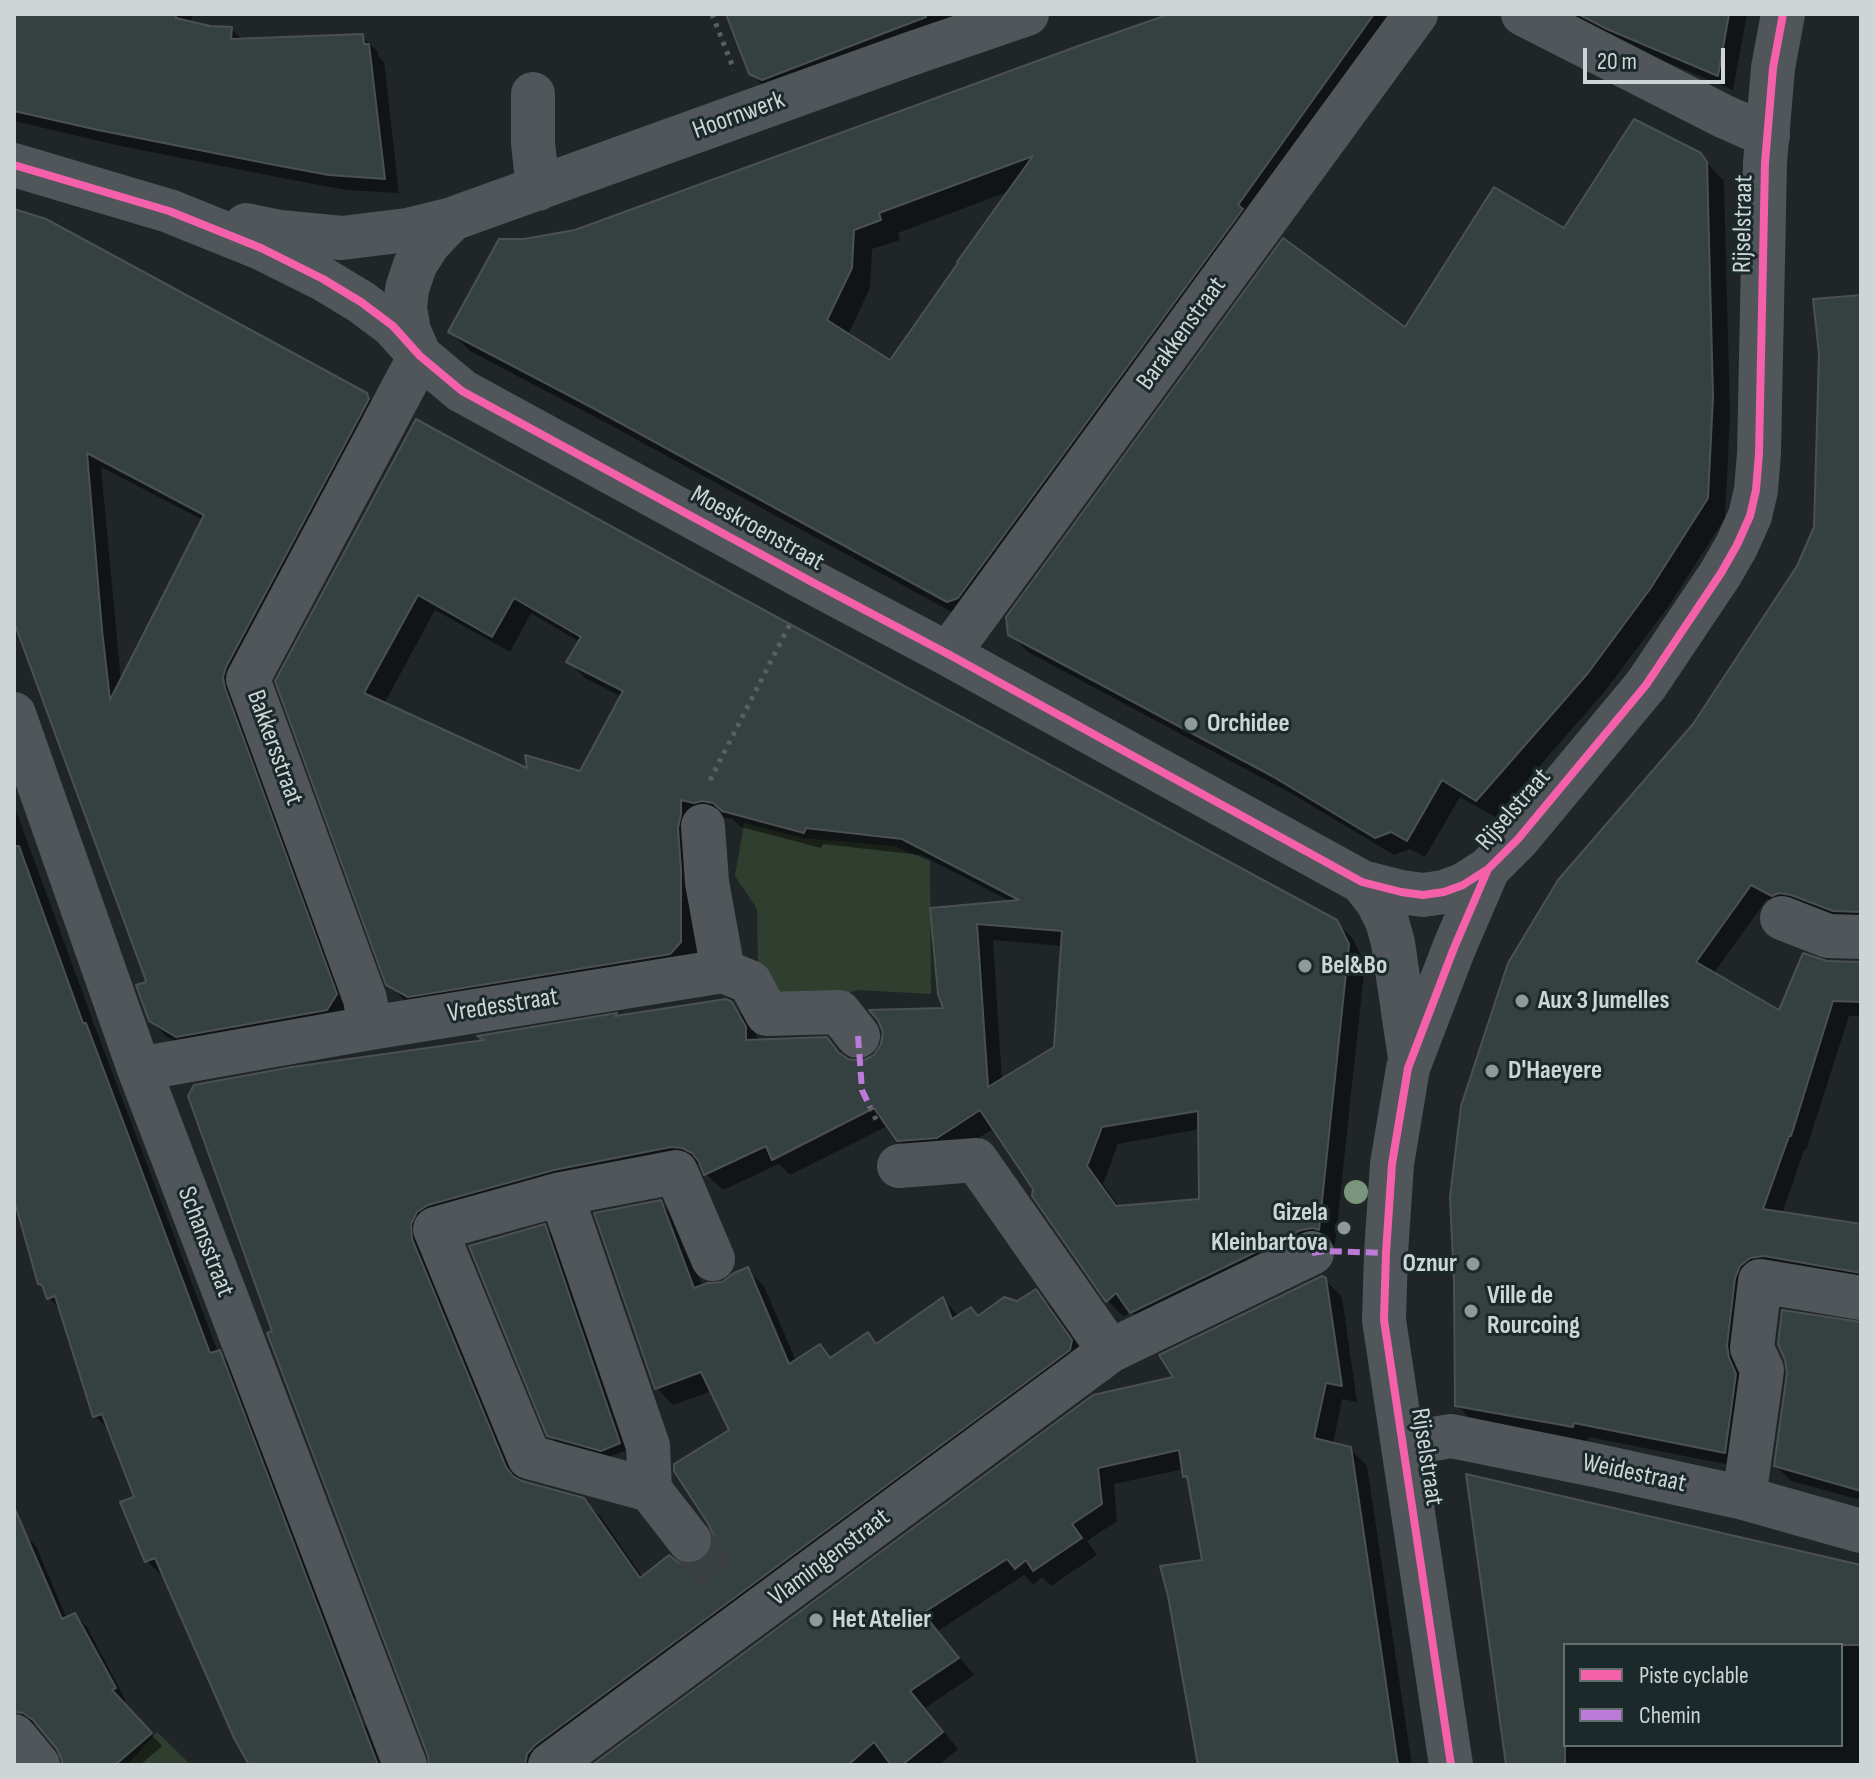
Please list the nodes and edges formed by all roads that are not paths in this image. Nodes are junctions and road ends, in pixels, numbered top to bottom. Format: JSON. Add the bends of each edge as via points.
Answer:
{"nodes":[{"id":1,"x":1027,"y":14,"type":"edge"},
{"id":2,"x":1416,"y":14,"type":"edge"},
{"id":3,"x":1523,"y":14,"type":"edge"},
{"id":4,"x":1783,"y":14,"type":"edge"},
{"id":5,"x":533,"y":94,"type":"dead end"},
{"id":6,"x":1768,"y":136,"type":"junction"},
{"id":7,"x":14,"y":165,"type":"edge"},
{"id":8,"x":538,"y":189,"type":"junction"},
{"id":9,"x":169,"y":211,"type":"junction"},
{"id":10,"x":452,"y":219,"type":"junction"},
{"id":11,"x":420,"y":356,"type":"junction"},
{"id":12,"x":948,"y":654,"type":"junction"},
{"id":13,"x":14,"y":714,"type":"edge"},
{"id":14,"x":703,"y":826,"type":"road end"},
{"id":15,"x":1488,"y":869,"type":"junction"},
{"id":16,"x":1362,"y":882,"type":"junction"},
{"id":17,"x":1782,"y":918,"type":"dead end"},
{"id":18,"x":1861,"y":937,"type":"edge"},
{"id":19,"x":723,"y":971,"type":"junction"},
{"id":20,"x":370,"y":1028,"type":"junction"},
{"id":21,"x":858,"y":1036,"type":"dead end"},
{"id":22,"x":1410,"y":1060,"type":"junction"},
{"id":23,"x":139,"y":1069,"type":"junction"},
{"id":24,"x":899,"y":1166,"type":"dead end"},
{"id":25,"x":561,"y":1194,"type":"junction"},
{"id":26,"x":1312,"y":1253,"type":"dead end"},
{"id":27,"x":713,"y":1259,"type":"dead end"},
{"id":28,"x":1861,"y":1298,"type":"edge"},
{"id":29,"x":1110,"y":1351,"type":"junction"},
{"id":30,"x":1404,"y":1444,"type":"junction"},
{"id":31,"x":650,"y":1490,"type":"junction"},
{"id":32,"x":1744,"y":1498,"type":"junction"},
{"id":33,"x":1861,"y":1531,"type":"edge"},
{"id":34,"x":689,"y":1540,"type":"tunnel mouth"},
{"id":35,"x":14,"y":1736,"type":"edge"},
{"id":36,"x":38,"y":1765,"type":"edge"},
{"id":37,"x":405,"y":1765,"type":"edge"},
{"id":38,"x":550,"y":1765,"type":"edge"},
{"id":39,"x":1451,"y":1765,"type":"edge"}],
"edges":[{"from":1,"to":8,"type":"street","name":"Hoornwerk"},
{"from":2,"to":12,"type":"street","name":"Barakkenstraat"},
{"from":3,"to":6,"type":"street"},
{"from":4,"to":6,"type":"street","name":"Rijselstraat"},
{"from":5,"to":8,"type":"street"},
{"from":6,"to":15,"type":"street","name":"Rijselstraat","via":[[1759,453],[1750,516],[1721,573],[1646,685]]},
{"from":7,"to":9,"type":"street","name":"Moeskroenstraat"},
{"from":8,"to":10,"type":"street","name":"Hoornwerk"},
{"from":9,"to":10,"type":"street","name":"Hoornwerk","via":[[342,238]]},
{"from":9,"to":11,"type":"street","name":"Moeskroenstraat","via":[[323,279],[393,326]]},
{"from":10,"to":11,"type":"street","name":"Hoornwerk","via":[[429,243],[407,289],[409,331]]},
{"from":11,"to":12,"type":"street","name":"Moeskroenstraat","via":[[462,391]]},
{"from":11,"to":20,"type":"street","name":"Bakkersstraat","via":[[248,679],[365,999]]},
{"from":12,"to":16,"type":"street","name":"Moeskroenstraat"},
{"from":13,"to":23,"type":"street","name":"Schansstraat"},
{"from":14,"to":19,"type":"street"},
{"from":15,"to":16,"type":"street","name":"Moeskroenstraat","via":[[1463,885],[1423,895]]},
{"from":15,"to":22,"type":"street","name":"Rijselstraat"},
{"from":16,"to":22,"type":"street","name":"Moeskroenstraat","via":[[1377,901],[1393,943]]},
{"from":17,"to":18,"type":"street","via":[[1828,936]]},
{"from":19,"to":20,"type":"street","name":"Vredesstraat"},
{"from":19,"to":21,"type":"street","via":[[750,982],[767,1014],[839,1012]]},
{"from":20,"to":23,"type":"street","name":"Vredesstraat"},
{"from":22,"to":30,"type":"street","name":"Rijselstraat","via":[[1392,1164],[1384,1320]]},
{"from":23,"to":37,"type":"street","name":"Schansstraat"},
{"from":24,"to":29,"type":"street","via":[[976,1160]]},
{"from":25,"to":27,"type":"street","via":[[676,1172]]},
{"from":25,"to":31,"type":"street","via":[[648,1446]]},
{"from":25,"to":31,"type":"street","via":[[435,1229],[529,1457]]},
{"from":26,"to":29,"type":"street","name":"Vlamingenstraat"},
{"from":28,"to":32,"type":"street","via":[[1760,1281],[1752,1348],[1762,1370]]},
{"from":29,"to":38,"type":"street","name":"Vlamingenstraat","via":[[740,1603]]},
{"from":30,"to":32,"type":"street","name":"Weidestraat","via":[[1451,1436]]},
{"from":30,"to":39,"type":"street","name":"Rijselstraat"},
{"from":31,"to":34,"type":"street"},
{"from":32,"to":33,"type":"street","name":"Weidestraat"},
{"from":35,"to":36,"type":"street"}]}
